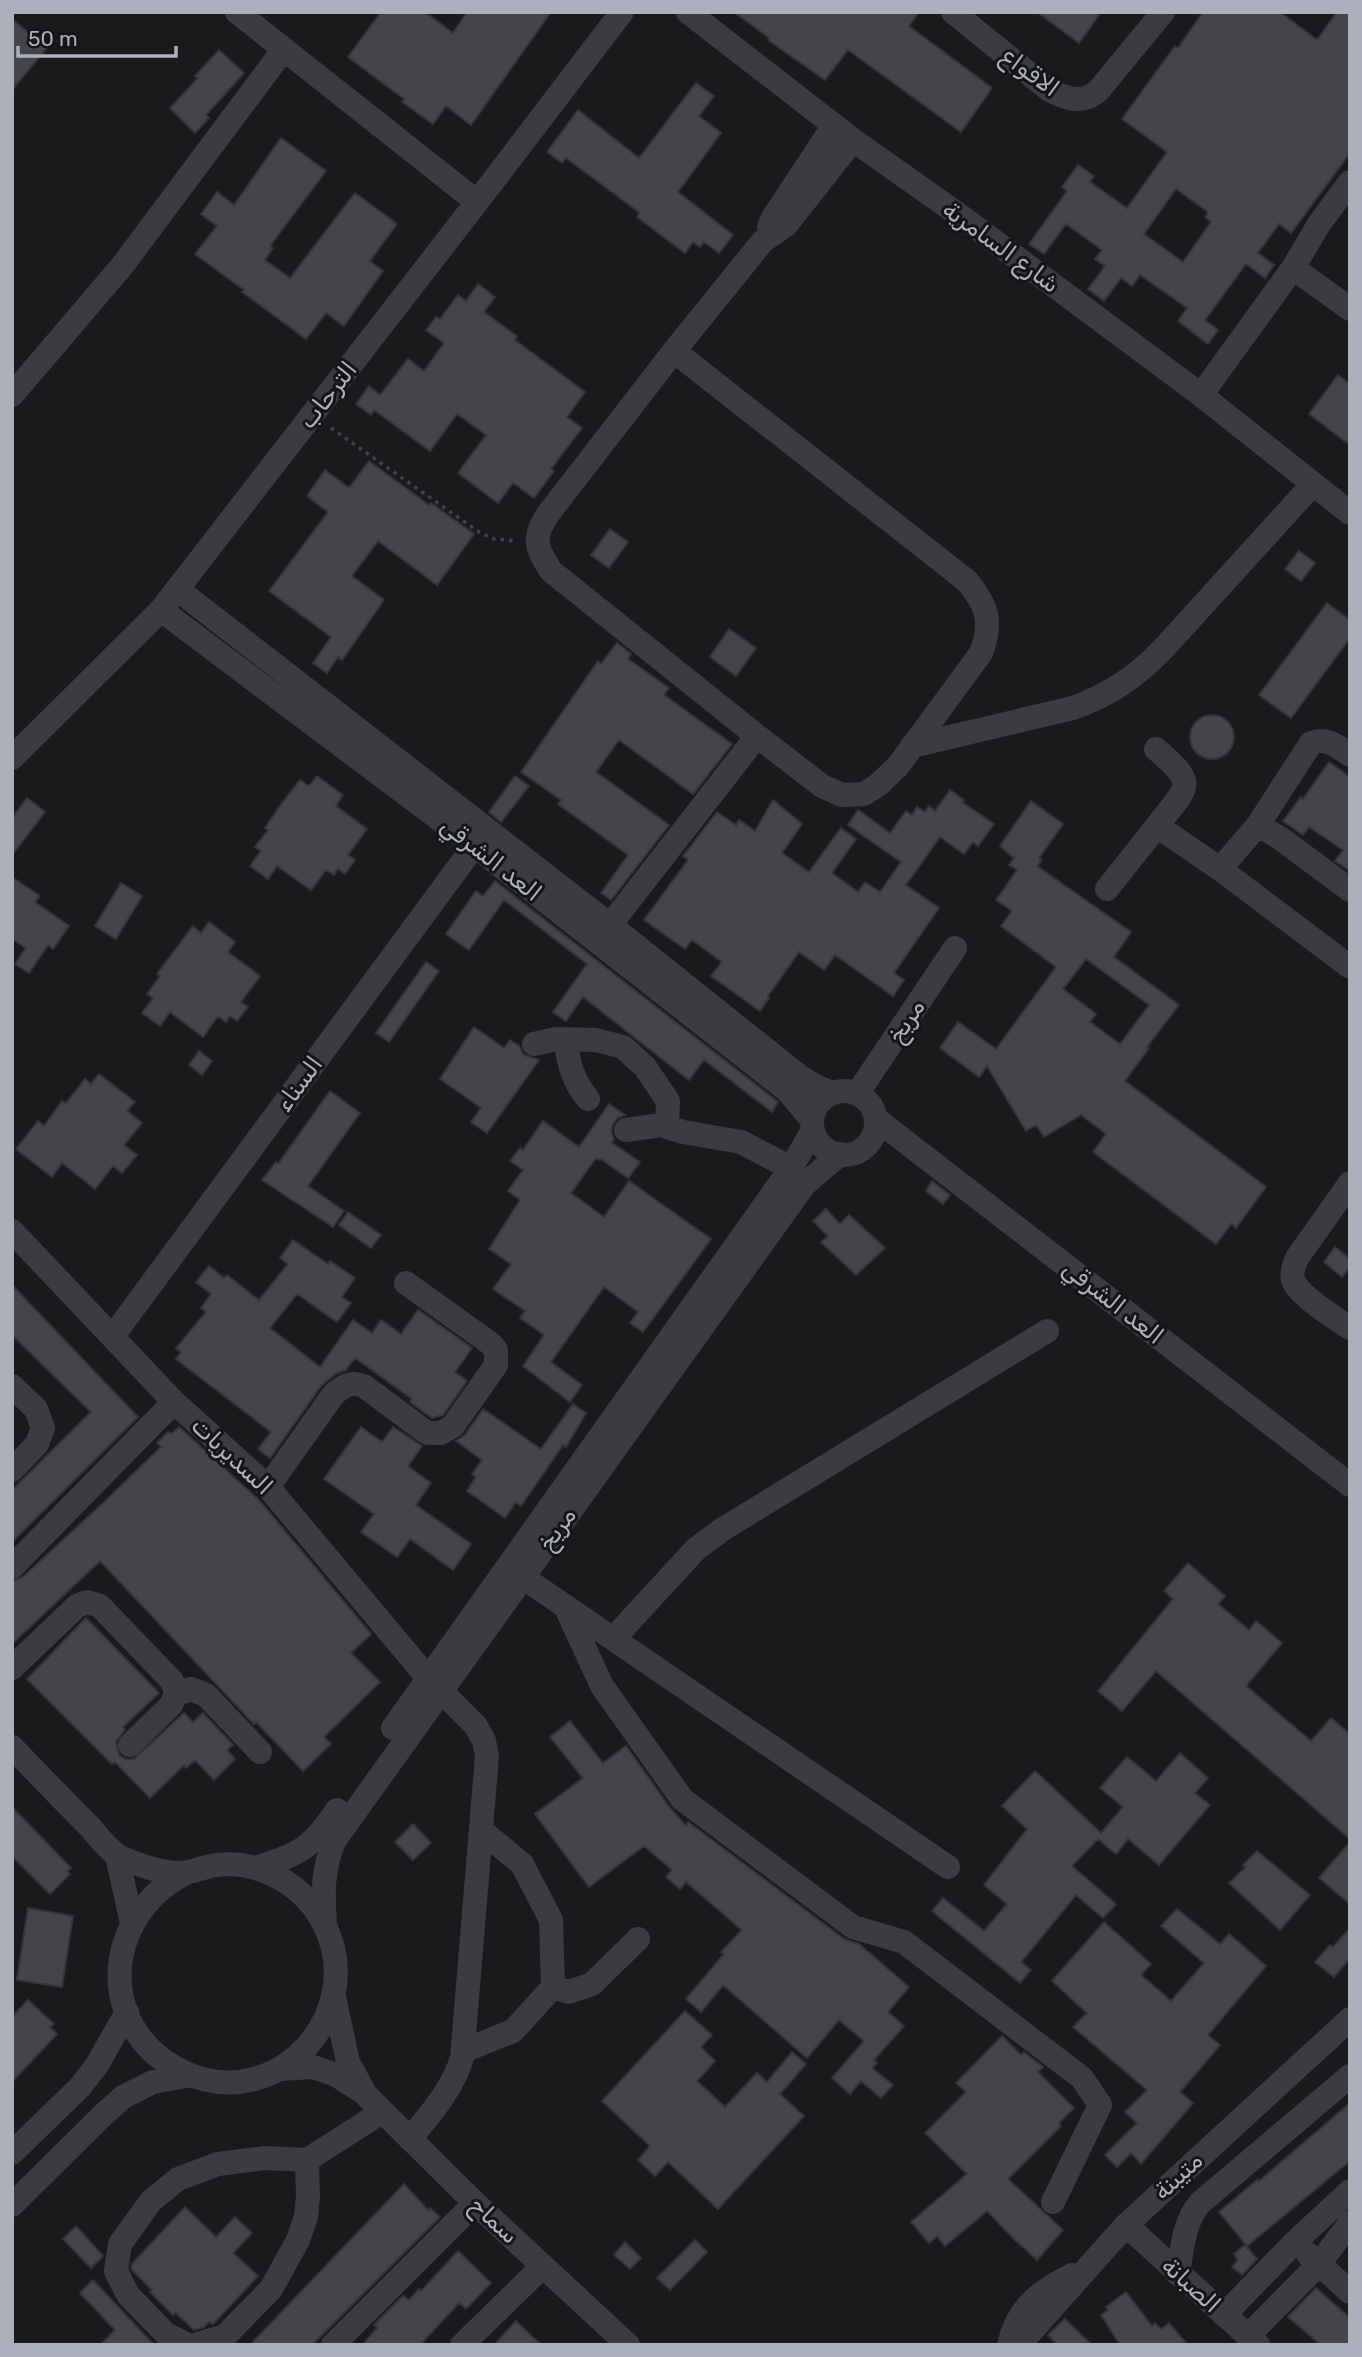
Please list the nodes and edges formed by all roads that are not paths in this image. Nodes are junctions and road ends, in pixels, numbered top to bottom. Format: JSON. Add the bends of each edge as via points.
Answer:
{"nodes":[{"id":1,"x":237,"y":12,"type":"edge"},
{"id":2,"x":622,"y":12,"type":"edge"},
{"id":3,"x":688,"y":12,"type":"edge"},
{"id":4,"x":953,"y":12,"type":"edge"},
{"id":5,"x":1163,"y":12,"type":"edge"},
{"id":6,"x":284,"y":49,"type":"junction"},
{"id":7,"x":844,"y":132,"type":"junction"},
{"id":8,"x":1350,"y":182,"type":"edge"},
{"id":9,"x":477,"y":202,"type":"junction"},
{"id":10,"x":1293,"y":268,"type":"junction"},
{"id":11,"x":1350,"y":309,"type":"edge"},
{"id":12,"x":674,"y":351,"type":"junction"},
{"id":13,"x":12,"y":395,"type":"edge"},
{"id":14,"x":1201,"y":395,"type":"junction"},
{"id":15,"x":1313,"y":484,"type":"junction"},
{"id":16,"x":1350,"y":513,"type":"edge"},
{"id":17,"x":177,"y":589,"type":"junction"},
{"id":18,"x":160,"y":610,"type":"junction"},
{"id":19,"x":757,"y":736,"type":"junction"},
{"id":20,"x":912,"y":746,"type":"junction"},
{"id":21,"x":1156,"y":749,"type":"dead end"},
{"id":22,"x":1350,"y":755,"type":"edge"},
{"id":23,"x":12,"y":758,"type":"edge"},
{"id":24,"x":1258,"y":825,"type":"junction"},
{"id":25,"x":1157,"y":826,"type":"junction"},
{"id":26,"x":480,"y":838,"type":"junction"},
{"id":27,"x":1220,"y":869,"type":"junction"},
{"id":28,"x":1107,"y":889,"type":"dead end"},
{"id":29,"x":1350,"y":890,"type":"edge"},
{"id":30,"x":610,"y":925,"type":"junction"},
{"id":31,"x":955,"y":948,"type":"dead end"},
{"id":32,"x":1349,"y":965,"type":"edge"},
{"id":33,"x":565,"y":1040,"type":"junction"},
{"id":34,"x":534,"y":1044,"type":"dead end"},
{"id":35,"x":832,"y":1093,"type":"junction"},
{"id":36,"x":858,"y":1094,"type":"junction"},
{"id":37,"x":588,"y":1099,"type":"dead end"},
{"id":38,"x":876,"y":1119,"type":"junction"},
{"id":39,"x":812,"y":1125,"type":"junction"},
{"id":40,"x":667,"y":1127,"type":"junction"},
{"id":41,"x":626,"y":1130,"type":"dead end"},
{"id":42,"x":840,"y":1154,"type":"junction"},
{"id":43,"x":791,"y":1168,"type":"junction"},
{"id":44,"x":1350,"y":1183,"type":"edge"},
{"id":45,"x":12,"y":1231,"type":"edge"},
{"id":46,"x":406,"y":1283,"type":"dead end"},
{"id":47,"x":1350,"y":1328,"type":"edge"},
{"id":48,"x":1047,"y":1331,"type":"dead end"},
{"id":49,"x":113,"y":1336,"type":"junction"},
{"id":50,"x":12,"y":1385,"type":"edge"},
{"id":51,"x":173,"y":1402,"type":"junction"},
{"id":52,"x":12,"y":1470,"type":"edge"},
{"id":53,"x":1350,"y":1485,"type":"edge"},
{"id":54,"x":268,"y":1487,"type":"junction"},
{"id":55,"x":12,"y":1567,"type":"edge"},
{"id":56,"x":515,"y":1573,"type":"junction"},
{"id":57,"x":566,"y":1608,"type":"junction"},
{"id":58,"x":612,"y":1639,"type":"junction"},
{"id":59,"x":12,"y":1668,"type":"edge"},
{"id":60,"x":434,"y":1684,"type":"junction"},
{"id":61,"x":176,"y":1694,"type":"junction"},
{"id":62,"x":130,"y":1745,"type":"dead end"},
{"id":63,"x":12,"y":1747,"type":"edge"},
{"id":64,"x":260,"y":1752,"type":"dead end"},
{"id":65,"x":481,"y":1830,"type":"junction"},
{"id":66,"x":117,"y":1856,"type":"junction"},
{"id":67,"x":948,"y":1867,"type":"dead end"},
{"id":68,"x":256,"y":1868,"type":"junction"},
{"id":69,"x":184,"y":1874,"type":"junction"},
{"id":70,"x":132,"y":1923,"type":"junction"},
{"id":71,"x":325,"y":1926,"type":"junction"},
{"id":72,"x":638,"y":1939,"type":"dead end"},
{"id":73,"x":552,"y":1987,"type":"junction"},
{"id":74,"x":334,"y":1997,"type":"junction"},
{"id":75,"x":127,"y":2012,"type":"junction"},
{"id":76,"x":1350,"y":2018,"type":"edge"},
{"id":77,"x":463,"y":2051,"type":"junction"},
{"id":78,"x":280,"y":2069,"type":"junction"},
{"id":79,"x":191,"y":2075,"type":"junction"},
{"id":80,"x":1350,"y":2076,"type":"edge"},
{"id":81,"x":364,"y":2093,"type":"junction"},
{"id":82,"x":382,"y":2112,"type":"junction"},
{"id":83,"x":410,"y":2139,"type":"junction"},
{"id":84,"x":12,"y":2153,"type":"edge"},
{"id":85,"x":307,"y":2160,"type":"junction"},
{"id":86,"x":1350,"y":2191,"type":"edge"},
{"id":87,"x":1053,"y":2202,"type":"dead end"},
{"id":88,"x":475,"y":2203,"type":"junction"},
{"id":89,"x":12,"y":2205,"type":"edge"},
{"id":90,"x":1126,"y":2224,"type":"junction"},
{"id":91,"x":1350,"y":2224,"type":"edge"},
{"id":92,"x":1295,"y":2242,"type":"junction"},
{"id":93,"x":1319,"y":2264,"type":"junction"},
{"id":94,"x":543,"y":2266,"type":"junction"},
{"id":95,"x":1083,"y":2271,"type":"junction"},
{"id":96,"x":1178,"y":2274,"type":"junction"},
{"id":97,"x":1350,"y":2291,"type":"edge"},
{"id":98,"x":1224,"y":2315,"type":"junction"},
{"id":99,"x":1253,"y":2340,"type":"edge"},
{"id":100,"x":187,"y":2345,"type":"edge"},
{"id":101,"x":195,"y":2345,"type":"edge"},
{"id":102,"x":332,"y":2345,"type":"edge"},
{"id":103,"x":462,"y":2345,"type":"edge"},
{"id":104,"x":628,"y":2345,"type":"edge"},
{"id":105,"x":1009,"y":2345,"type":"edge"},
{"id":106,"x":1019,"y":2345,"type":"edge"}],
"edges":[{"from":1,"to":6,"type":"street"},
{"from":2,"to":9,"type":"street","name":"الترحاب"},
{"from":3,"to":7,"type":"street","name":"شارع السامرية"},
{"from":4,"to":5,"type":"street","name":"الاقواع","via":[[1048,89],[1077,100],[1099,90]]},
{"from":6,"to":9,"type":"street"},
{"from":6,"to":13,"type":"street","via":[[122,266]]},
{"from":7,"to":12,"type":"street","via":[[774,216],[763,241]]},
{"from":7,"to":14,"type":"street","name":"شارع السامرية"},
{"from":8,"to":10,"type":"street"},
{"from":9,"to":17,"type":"street","name":"الترحاب"},
{"from":10,"to":11,"type":"street"},
{"from":10,"to":14,"type":"street"},
{"from":12,"to":19,"type":"street","via":[[548,514],[537,541],[551,571]]},
{"from":12,"to":20,"type":"street","via":[[967,581],[982,600],[988,636],[981,653]]},
{"from":14,"to":15,"type":"street","name":"شارع السامرية"},
{"from":15,"to":16,"type":"street","name":"شارع السامرية"},
{"from":15,"to":20,"type":"street","via":[[1144,669],[1122,685],[1073,708]]},
{"from":17,"to":18,"type":"street","name":"الترحاب"},
{"from":17,"to":26,"type":"street","name":"العد الشرقي"},
{"from":18,"to":23,"type":"street","name":"الترحاب"},
{"from":18,"to":26,"type":"street","name":"العد الشرقي"},
{"from":19,"to":20,"type":"street","via":[[822,786],[842,795],[864,794],[878,785]]},
{"from":19,"to":30,"type":"street"},
{"from":21,"to":25,"type":"street","via":[[1179,768],[1185,780],[1184,790]]},
{"from":22,"to":24,"type":"street","via":[[1328,741],[1311,743]]},
{"from":24,"to":27,"type":"street"},
{"from":24,"to":29,"type":"street"},
{"from":25,"to":27,"type":"street"},
{"from":25,"to":28,"type":"street"},
{"from":26,"to":30,"type":"street","name":"العد الشرقي"},
{"from":26,"to":39,"type":"street","name":"العد الشرقي","via":[[788,1091]]},
{"from":26,"to":49,"type":"street","name":"السناء"},
{"from":27,"to":32,"type":"street"},
{"from":30,"to":35,"type":"street","name":"العد الشرقي","via":[[799,1076]]},
{"from":31,"to":36,"type":"street","name":"مريخ"},
{"from":33,"to":34,"type":"street"},
{"from":33,"to":37,"type":"street","via":[[577,1085]]},
{"from":33,"to":40,"type":"street","via":[[596,1040],[623,1047],[645,1066],[668,1101]]},
{"from":35,"to":36,"type":"street"},
{"from":35,"to":39,"type":"street","via":[[816,1106]]},
{"from":36,"to":38,"type":"street","via":[[870,1104]]},
{"from":38,"to":42,"type":"street","via":[[869,1143],[856,1152]]},
{"from":38,"to":53,"type":"street","name":"العد الشرقي"},
{"from":39,"to":42,"type":"street","via":[[826,1149]]},
{"from":39,"to":43,"type":"street","name":"مريخ"},
{"from":40,"to":41,"type":"street"},
{"from":40,"to":43,"type":"street","via":[[741,1142]]},
{"from":42,"to":56,"type":"street","name":"مريخ","via":[[804,1185]]},
{"from":43,"to":56,"type":"street","name":"مريخ"},
{"from":44,"to":47,"type":"street","via":[[1293,1268],[1293,1280],[1301,1292]]},
{"from":45,"to":49,"type":"street","name":"السديريات"},
{"from":46,"to":54,"type":"street","via":[[491,1343],[496,1365],[453,1426],[441,1433],[427,1433],[364,1386],[347,1384],[333,1395]]},
{"from":48,"to":58,"type":"street","via":[[723,1529],[696,1549]]},
{"from":49,"to":51,"type":"street","name":"السديريات"},
{"from":50,"to":52,"type":"street","via":[[36,1409],[43,1428],[37,1444]]},
{"from":51,"to":54,"type":"street","name":"السديريات"},
{"from":51,"to":55,"type":"street"},
{"from":54,"to":60,"type":"street","name":"السديريات"},
{"from":56,"to":57,"type":"street"},
{"from":56,"to":60,"type":"street","name":"مريخ"},
{"from":57,"to":58,"type":"street"},
{"from":57,"to":87,"type":"street","via":[[602,1686],[682,1799],[853,1927],[904,1942],[1082,2078],[1100,2105]]},
{"from":58,"to":67,"type":"street"},
{"from":59,"to":61,"type":"street","via":[[77,1606],[87,1602],[100,1606],[172,1681]]},
{"from":60,"to":65,"type":"street","name":"السديريات","via":[[484,1741]]},
{"from":60,"to":68,"type":"street","name":"مريخ","via":[[322,1832],[305,1849]]},
{"from":60,"to":71,"type":"street","name":"مريخ","via":[[334,1841],[323,1885]]},
{"from":61,"to":62,"type":"street"},
{"from":61,"to":64,"type":"street","via":[[191,1689],[206,1695]]},
{"from":63,"to":66,"type":"street"},
{"from":65,"to":73,"type":"street","via":[[522,1864],[551,1920]]},
{"from":65,"to":77,"type":"street","name":"السديريات"},
{"from":66,"to":69,"type":"street"},
{"from":66,"to":70,"type":"street"},
{"from":68,"to":69,"type":"street","via":[[220,1865]]},
{"from":68,"to":71,"type":"street","via":[[289,1884],[310,1903]]},
{"from":69,"to":70,"type":"street","via":[[154,1894]]},
{"from":70,"to":75,"type":"street","via":[[120,1967]]},
{"from":71,"to":74,"type":"street","via":[[335,1961]]},
{"from":72,"to":73,"type":"street","via":[[592,1984],[569,1992]]},
{"from":73,"to":77,"type":"street","via":[[513,2031]]},
{"from":74,"to":78,"type":"street","via":[[320,2031]]},
{"from":74,"to":81,"type":"street","name":"سماح","via":[[348,2062]]},
{"from":75,"to":79,"type":"street","via":[[159,2057]]},
{"from":75,"to":84,"type":"street","via":[[80,2087]]},
{"from":76,"to":90,"type":"street","name":"متيبنة"},
{"from":77,"to":83,"type":"street","name":"السديريات","via":[[452,2083]]},
{"from":78,"to":79,"type":"street","via":[[227,2082]]},
{"from":78,"to":81,"type":"street","name":"سماح","via":[[313,2067]]},
{"from":79,"to":89,"type":"street","via":[[153,2082],[123,2098]]},
{"from":80,"to":96,"type":"street","name":"متيبنة","via":[[1200,2203],[1188,2222]]},
{"from":81,"to":82,"type":"street","name":"سماح"},
{"from":82,"to":83,"type":"street","name":"سماح"},
{"from":82,"to":85,"type":"street"},
{"from":83,"to":88,"type":"street","name":"سماح"},
{"from":85,"to":100,"type":"street","via":[[265,2158],[218,2164],[178,2179],[151,2201],[120,2244],[116,2271],[128,2295],[166,2334]]},
{"from":85,"to":101,"type":"street","via":[[306,2217],[271,2289],[225,2336]]},
{"from":86,"to":92,"type":"street"},
{"from":88,"to":94,"type":"street","name":"سماح"},
{"from":88,"to":102,"type":"street"},
{"from":90,"to":95,"type":"street","name":"متيبنة"},
{"from":90,"to":96,"type":"street","name":"الصبانة"},
{"from":91,"to":93,"type":"street"},
{"from":92,"to":93,"type":"street"},
{"from":92,"to":98,"type":"street"},
{"from":93,"to":97,"type":"street"},
{"from":93,"to":99,"type":"street"},
{"from":94,"to":103,"type":"street"},
{"from":94,"to":104,"type":"street","name":"سماح"},
{"from":95,"to":105,"type":"street","via":[[1052,2285],[1029,2303],[1013,2328]]},
{"from":95,"to":106,"type":"street","name":"متيبنة"},
{"from":96,"to":98,"type":"street","name":"الصبانة"},
{"from":98,"to":99,"type":"street","name":"الصبانة"}]}
